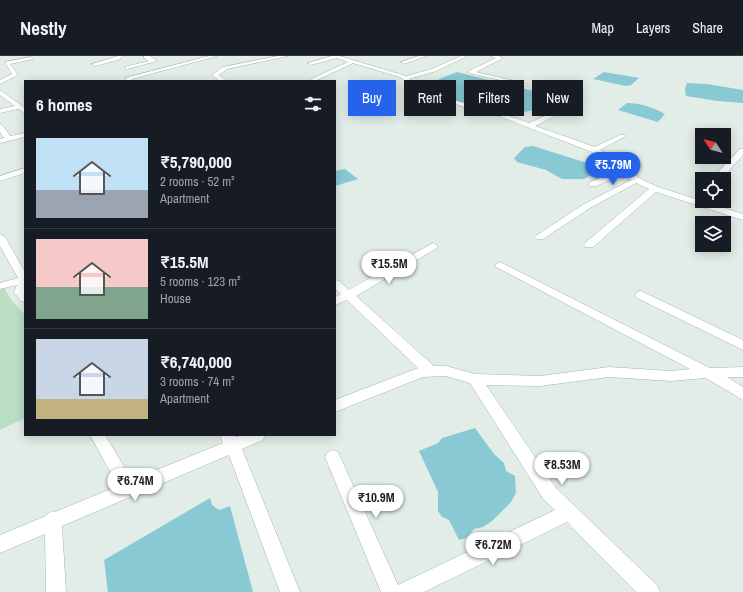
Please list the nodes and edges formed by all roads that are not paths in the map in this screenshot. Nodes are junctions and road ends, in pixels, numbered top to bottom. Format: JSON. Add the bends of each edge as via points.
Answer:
{"nodes":[{"id":1,"x":27,"y":56,"type":"edge"},
{"id":2,"x":121,"y":56,"type":"edge"},
{"id":3,"x":148,"y":56,"type":"edge"},
{"id":4,"x":192,"y":56,"type":"edge"},
{"id":5,"x":215,"y":56,"type":"edge"},
{"id":6,"x":286,"y":56,"type":"edge"},
{"id":7,"x":424,"y":56,"type":"edge"},
{"id":8,"x":465,"y":56,"type":"edge"},
{"id":9,"x":493,"y":56,"type":"edge"},
{"id":10,"x":337,"y":57,"type":"edge"},
{"id":11,"x":234,"y":58,"type":"dead end"},
{"id":12,"x":350,"y":59,"type":"edge"},
{"id":13,"x":198,"y":60,"type":"junction"},
{"id":14,"x":404,"y":62,"type":"dead end"},
{"id":15,"x":311,"y":63,"type":"dead end"},
{"id":16,"x":95,"y":64,"type":"dead end"},
{"id":17,"x":212,"y":64,"type":"dead end"},
{"id":18,"x":245,"y":64,"type":"junction"},
{"id":19,"x":218,"y":66,"type":"dead end"},
{"id":20,"x":127,"y":67,"type":"dead end"},
{"id":21,"x":225,"y":68,"type":"junction"},
{"id":22,"x":405,"y":78,"type":"junction"},
{"id":23,"x":130,"y":80,"type":"edge"},
{"id":24,"x":222,"y":80,"type":"edge"},
{"id":25,"x":312,"y":80,"type":"edge"},
{"id":26,"x":0,"y":82,"type":"edge"},
{"id":27,"x":525,"y":85,"type":"dead end"},
{"id":28,"x":0,"y":92,"type":"edge"},
{"id":29,"x":19,"y":107,"type":"junction"},
{"id":30,"x":24,"y":110,"type":"edge"},
{"id":31,"x":0,"y":111,"type":"edge"},
{"id":32,"x":550,"y":116,"type":"edge"},
{"id":33,"x":0,"y":126,"type":"edge"},
{"id":34,"x":529,"y":126,"type":"junction"},
{"id":35,"x":24,"y":135,"type":"edge"},
{"id":36,"x":622,"y":136,"type":"dead end"},
{"id":37,"x":8,"y":139,"type":"junction"},
{"id":38,"x":0,"y":141,"type":"edge"},
{"id":39,"x":595,"y":150,"type":"junction"},
{"id":40,"x":743,"y":151,"type":"edge"},
{"id":41,"x":24,"y":170,"type":"edge"},
{"id":42,"x":626,"y":170,"type":"junction"},
{"id":43,"x":723,"y":172,"type":"edge"},
{"id":44,"x":0,"y":179,"type":"edge"},
{"id":45,"x":636,"y":180,"type":"junction"},
{"id":46,"x":593,"y":184,"type":"dead end"},
{"id":47,"x":655,"y":190,"type":"junction"},
{"id":48,"x":743,"y":217,"type":"edge"},
{"id":49,"x":0,"y":237,"type":"edge"},
{"id":50,"x":540,"y":237,"type":"dead end"},
{"id":51,"x":589,"y":245,"type":"dead end"},
{"id":52,"x":433,"y":246,"type":"dead end"},
{"id":53,"x":500,"y":265,"type":"dead end"},
{"id":54,"x":24,"y":280,"type":"edge"},
{"id":55,"x":336,"y":284,"type":"edge"},
{"id":56,"x":0,"y":286,"type":"edge"},
{"id":57,"x":349,"y":295,"type":"junction"},
{"id":58,"x":641,"y":295,"type":"dead end"},
{"id":59,"x":24,"y":297,"type":"edge"},
{"id":60,"x":336,"y":301,"type":"edge"},
{"id":61,"x":743,"y":345,"type":"edge"},
{"id":62,"x":430,"y":371,"type":"junction"},
{"id":63,"x":743,"y":372,"type":"edge"},
{"id":64,"x":709,"y":373,"type":"junction"},
{"id":65,"x":475,"y":379,"type":"junction"},
{"id":66,"x":743,"y":394,"type":"edge"},
{"id":67,"x":336,"y":406,"type":"edge"},
{"id":68,"x":98,"y":436,"type":"edge"},
{"id":69,"x":253,"y":436,"type":"edge"},
{"id":70,"x":230,"y":441,"type":"edge"},
{"id":71,"x":334,"y":457,"type":"dead end"},
{"id":72,"x":129,"y":490,"type":"junction"},
{"id":73,"x":569,"y":512,"type":"junction"},
{"id":74,"x":53,"y":520,"type":"junction"},
{"id":75,"x":0,"y":544,"type":"edge"},
{"id":76,"x":56,"y":592,"type":"edge"},
{"id":77,"x":290,"y":592,"type":"edge"},
{"id":78,"x":391,"y":592,"type":"edge"},
{"id":79,"x":404,"y":592,"type":"edge"},
{"id":80,"x":650,"y":592,"type":"edge"}],
"edges":[{"from":1,"to":26,"type":"street","via":[[31,58],[7,63],[15,75]]},
{"from":2,"to":16,"type":"street"},
{"from":3,"to":20,"type":"street","via":[[146,57],[154,61]]},
{"from":4,"to":13,"type":"street"},
{"from":5,"to":13,"type":"street"},
{"from":6,"to":18,"type":"street"},
{"from":7,"to":14,"type":"street"},
{"from":8,"to":22,"type":"street","via":[[430,72]]},
{"from":9,"to":27,"type":"street","via":[[501,58],[472,72]]},
{"from":10,"to":12,"type":"street"},
{"from":10,"to":15,"type":"street"},
{"from":11,"to":18,"type":"street"},
{"from":12,"to":22,"type":"street"},
{"from":12,"to":25,"type":"street"},
{"from":13,"to":17,"type":"street"},
{"from":13,"to":23,"type":"street","via":[[132,76],[128,78]]},
{"from":18,"to":21,"type":"street"},
{"from":19,"to":21,"type":"street"},
{"from":21,"to":24,"type":"street","via":[[215,75]]},
{"from":22,"to":34,"type":"street","via":[[425,92]]},
{"from":28,"to":29,"type":"street"},
{"from":29,"to":30,"type":"street"},
{"from":29,"to":31,"type":"street"},
{"from":32,"to":34,"type":"street"},
{"from":33,"to":37,"type":"street"},
{"from":34,"to":39,"type":"street"},
{"from":35,"to":37,"type":"street"},
{"from":36,"to":39,"type":"street"},
{"from":37,"to":38,"type":"street"},
{"from":39,"to":42,"type":"street"},
{"from":40,"to":43,"type":"street"},
{"from":41,"to":44,"type":"street"},
{"from":42,"to":45,"type":"street"},
{"from":42,"to":46,"type":"street"},
{"from":45,"to":47,"type":"street"},
{"from":45,"to":50,"type":"street","via":[[587,206]]},
{"from":47,"to":48,"type":"street"},
{"from":47,"to":51,"type":"street"},
{"from":49,"to":54,"type":"street"},
{"from":52,"to":57,"type":"street"},
{"from":53,"to":64,"type":"street"},
{"from":54,"to":56,"type":"street"},
{"from":54,"to":59,"type":"street","via":[[20,292]]},
{"from":55,"to":57,"type":"street"},
{"from":57,"to":60,"type":"street"},
{"from":57,"to":62,"type":"street"},
{"from":58,"to":61,"type":"street"},
{"from":62,"to":65,"type":"street","via":[[446,371]]},
{"from":62,"to":67,"type":"street"},
{"from":63,"to":64,"type":"street"},
{"from":64,"to":65,"type":"street","via":[[671,376],[609,372],[540,381]]},
{"from":64,"to":66,"type":"street"},
{"from":65,"to":73,"type":"street","via":[[550,494]]},
{"from":68,"to":72,"type":"street"},
{"from":69,"to":70,"type":"street"},
{"from":70,"to":72,"type":"street"},
{"from":70,"to":77,"type":"street"},
{"from":71,"to":78,"type":"street"},
{"from":72,"to":74,"type":"street"},
{"from":73,"to":79,"type":"street"},
{"from":73,"to":80,"type":"street"},
{"from":74,"to":75,"type":"street"},
{"from":74,"to":76,"type":"street"}]}
